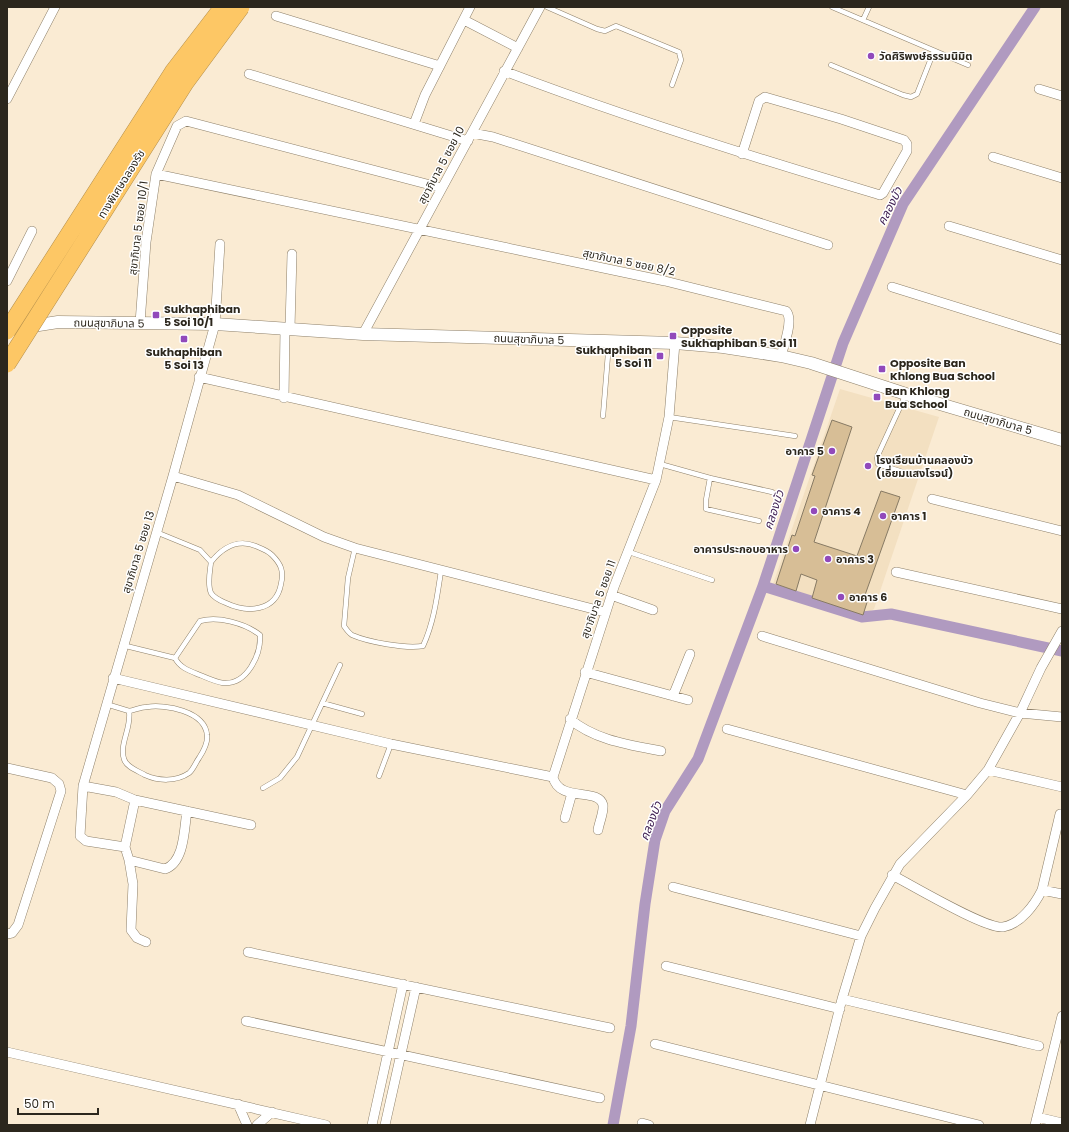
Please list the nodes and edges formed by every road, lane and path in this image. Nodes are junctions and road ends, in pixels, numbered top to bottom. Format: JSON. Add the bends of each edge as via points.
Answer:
{"nodes":[{"id":1,"x":55,"y":7,"type":"edge"},
{"id":2,"x":223,"y":7,"type":"edge"},
{"id":3,"x":241,"y":7,"type":"edge"},
{"id":4,"x":470,"y":7,"type":"edge"},
{"id":5,"x":540,"y":7,"type":"edge"},
{"id":6,"x":546,"y":7,"type":"edge"},
{"id":7,"x":832,"y":7,"type":"edge"},
{"id":8,"x":869,"y":7,"type":"edge"},
{"id":9,"x":276,"y":16,"type":"dead end"},
{"id":10,"x":464,"y":20,"type":"junction"},
{"id":11,"x":863,"y":20,"type":"junction"},
{"id":12,"x":518,"y":48,"type":"junction"},
{"id":13,"x":934,"y":51,"type":"junction"},
{"id":14,"x":831,"y":65,"type":"dead end"},
{"id":15,"x":440,"y":66,"type":"junction"},
{"id":16,"x":968,"y":66,"type":"dead end"},
{"id":17,"x":504,"y":71,"type":"junction"},
{"id":18,"x":249,"y":74,"type":"dead end"},
{"id":19,"x":672,"y":86,"type":"dead end"},
{"id":20,"x":1039,"y":89,"type":"dead end"},
{"id":21,"x":1062,"y":96,"type":"edge"},
{"id":22,"x":7,"y":99,"type":"edge"},
{"id":23,"x":414,"y":124,"type":"junction"},
{"id":24,"x":470,"y":137,"type":"junction"},
{"id":25,"x":742,"y":154,"type":"junction"},
{"id":26,"x":993,"y":157,"type":"dead end"},
{"id":27,"x":156,"y":174,"type":"junction"},
{"id":28,"x":1062,"y":178,"type":"edge"},
{"id":29,"x":442,"y":188,"type":"junction"},
{"id":30,"x":949,"y":226,"type":"dead end"},
{"id":31,"x":420,"y":229,"type":"junction"},
{"id":32,"x":32,"y":231,"type":"dead end"},
{"id":33,"x":220,"y":244,"type":"dead end"},
{"id":34,"x":828,"y":245,"type":"dead end"},
{"id":35,"x":292,"y":254,"type":"dead end"},
{"id":36,"x":1062,"y":260,"type":"edge"},
{"id":37,"x":7,"y":281,"type":"edge"},
{"id":38,"x":892,"y":287,"type":"dead end"},
{"id":39,"x":140,"y":323,"type":"junction"},
{"id":40,"x":215,"y":324,"type":"junction"},
{"id":41,"x":287,"y":328,"type":"junction"},
{"id":42,"x":7,"y":330,"type":"edge"},
{"id":43,"x":363,"y":334,"type":"junction"},
{"id":44,"x":1062,"y":340,"type":"edge"},
{"id":45,"x":609,"y":342,"type":"junction"},
{"id":46,"x":675,"y":343,"type":"junction"},
{"id":47,"x":782,"y":356,"type":"junction"},
{"id":48,"x":7,"y":364,"type":"edge"},
{"id":49,"x":199,"y":377,"type":"junction"},
{"id":50,"x":906,"y":394,"type":"junction"},
{"id":51,"x":284,"y":398,"type":"junction"},
{"id":52,"x":603,"y":416,"type":"dead end"},
{"id":53,"x":669,"y":417,"type":"junction"},
{"id":54,"x":795,"y":436,"type":"dead end"},
{"id":55,"x":1062,"y":440,"type":"edge"},
{"id":56,"x":660,"y":464,"type":"junction"},
{"id":57,"x":909,"y":474,"type":"dead end"},
{"id":58,"x":173,"y":476,"type":"junction"},
{"id":59,"x":710,"y":478,"type":"junction"},
{"id":60,"x":656,"y":480,"type":"junction"},
{"id":61,"x":772,"y":492,"type":"dead end"},
{"id":62,"x":932,"y":498,"type":"dead end"},
{"id":63,"x":759,"y":521,"type":"dead end"},
{"id":64,"x":1062,"y":531,"type":"edge"},
{"id":65,"x":156,"y":532,"type":"junction"},
{"id":66,"x":355,"y":548,"type":"junction"},
{"id":67,"x":629,"y":552,"type":"junction"},
{"id":68,"x":211,"y":562,"type":"junction"},
{"id":69,"x":441,"y":571,"type":"junction"},
{"id":70,"x":896,"y":572,"type":"dead end"},
{"id":71,"x":712,"y":580,"type":"dead end"},
{"id":72,"x":611,"y":595,"type":"junction"},
{"id":73,"x":1062,"y":609,"type":"edge"},
{"id":74,"x":654,"y":610,"type":"dead end"},
{"id":75,"x":605,"y":612,"type":"junction"},
{"id":76,"x":1062,"y":631,"type":"edge"},
{"id":77,"x":762,"y":636,"type":"dead end"},
{"id":78,"x":122,"y":645,"type":"junction"},
{"id":79,"x":690,"y":654,"type":"dead end"},
{"id":80,"x":175,"y":658,"type":"junction"},
{"id":81,"x":340,"y":665,"type":"dead end"},
{"id":82,"x":585,"y":672,"type":"junction"},
{"id":83,"x":113,"y":678,"type":"junction"},
{"id":84,"x":673,"y":696,"type":"junction"},
{"id":85,"x":688,"y":700,"type":"dead end"},
{"id":86,"x":322,"y":703,"type":"junction"},
{"id":87,"x":106,"y":704,"type":"junction"},
{"id":88,"x":129,"y":711,"type":"junction"},
{"id":89,"x":1020,"y":713,"type":"junction"},
{"id":90,"x":362,"y":714,"type":"dead end"},
{"id":91,"x":1062,"y":717,"type":"edge"},
{"id":92,"x":570,"y":720,"type":"junction"},
{"id":93,"x":312,"y":726,"type":"junction"},
{"id":94,"x":727,"y":729,"type":"dead end"},
{"id":95,"x":391,"y":744,"type":"junction"},
{"id":96,"x":661,"y":751,"type":"dead end"},
{"id":97,"x":7,"y":768,"type":"edge"},
{"id":98,"x":988,"y":770,"type":"junction"},
{"id":99,"x":380,"y":776,"type":"dead end"},
{"id":100,"x":553,"y":777,"type":"junction"},
{"id":101,"x":83,"y":786,"type":"junction"},
{"id":102,"x":1062,"y":787,"type":"edge"},
{"id":103,"x":263,"y":788,"type":"dead end"},
{"id":104,"x":572,"y":793,"type":"junction"},
{"id":105,"x":967,"y":795,"type":"junction"},
{"id":106,"x":136,"y":800,"type":"junction"},
{"id":107,"x":187,"y":811,"type":"junction"},
{"id":108,"x":1060,"y":814,"type":"dead end"},
{"id":109,"x":565,"y":818,"type":"dead end"},
{"id":110,"x":251,"y":825,"type":"dead end"},
{"id":111,"x":598,"y":830,"type":"dead end"},
{"id":112,"x":125,"y":847,"type":"junction"},
{"id":113,"x":129,"y":860,"type":"junction"},
{"id":114,"x":892,"y":875,"type":"junction"},
{"id":115,"x":673,"y":887,"type":"dead end"},
{"id":116,"x":1042,"y":890,"type":"junction"},
{"id":117,"x":1062,"y":894,"type":"edge"},
{"id":118,"x":7,"y":934,"type":"edge"},
{"id":119,"x":861,"y":936,"type":"junction"},
{"id":120,"x":146,"y":942,"type":"dead end"},
{"id":121,"x":248,"y":952,"type":"dead end"},
{"id":122,"x":666,"y":966,"type":"dead end"},
{"id":123,"x":403,"y":984,"type":"junction"},
{"id":124,"x":416,"y":987,"type":"junction"},
{"id":125,"x":842,"y":999,"type":"junction"},
{"id":126,"x":840,"y":1009,"type":"junction"},
{"id":127,"x":1062,"y":1016,"type":"edge"},
{"id":128,"x":246,"y":1021,"type":"dead end"},
{"id":129,"x":610,"y":1028,"type":"dead end"},
{"id":130,"x":655,"y":1044,"type":"dead end"},
{"id":131,"x":1039,"y":1046,"type":"dead end"},
{"id":132,"x":7,"y":1052,"type":"edge"},
{"id":133,"x":388,"y":1053,"type":"junction"},
{"id":134,"x":400,"y":1055,"type":"junction"},
{"id":135,"x":819,"y":1084,"type":"junction"},
{"id":136,"x":600,"y":1098,"type":"dead end"},
{"id":137,"x":238,"y":1104,"type":"junction"},
{"id":138,"x":272,"y":1112,"type":"junction"},
{"id":139,"x":1036,"y":1121,"type":"edge"},
{"id":140,"x":1062,"y":1123,"type":"edge"},
{"id":141,"x":247,"y":1125,"type":"edge"},
{"id":142,"x":257,"y":1125,"type":"edge"},
{"id":143,"x":326,"y":1125,"type":"edge"},
{"id":144,"x":372,"y":1125,"type":"edge"},
{"id":145,"x":385,"y":1125,"type":"edge"},
{"id":146,"x":810,"y":1125,"type":"edge"},
{"id":147,"x":979,"y":1125,"type":"edge"}],
"edges":[{"from":1,"to":22,"type":"street"},
{"from":2,"to":42,"type":"highway","name":"ทางพิเศษฉลองรัช","bridge":true,"via":[[172,72]]},
{"from":3,"to":48,"type":"highway","name":"ทางพิเศษฉลองรัช","bridge":true,"via":[[185,83]]},
{"from":4,"to":10,"type":"street"},
{"from":5,"to":12,"type":"street","name":"สุขาภิบาล 5 ซอย 10"},
{"from":6,"to":19,"type":"lane","via":[[597,29],[605,31],[616,26],[679,52],[681,60]]},
{"from":7,"to":11,"type":"lane"},
{"from":8,"to":11,"type":"lane"},
{"from":9,"to":15,"type":"street"},
{"from":10,"to":12,"type":"street"},
{"from":10,"to":15,"type":"street"},
{"from":11,"to":13,"type":"lane"},
{"from":12,"to":17,"type":"street","name":"สุขาภิบาล 5 ซอย 10"},
{"from":13,"to":14,"type":"lane","via":[[917,94],[911,97]]},
{"from":13,"to":16,"type":"lane"},
{"from":15,"to":23,"type":"street"},
{"from":17,"to":24,"type":"street","name":"สุขาภิบาล 5 ซอย 10"},
{"from":17,"to":25,"type":"street"},
{"from":18,"to":23,"type":"street"},
{"from":20,"to":21,"type":"street"},
{"from":23,"to":24,"type":"street"},
{"from":24,"to":29,"type":"street","name":"สุขาภิบาล 5 ซอย 10"},
{"from":24,"to":34,"type":"street","via":[[493,137]]},
{"from":25,"to":25,"type":"street","via":[[759,101],[765,97],[904,140],[907,146],[907,151],[880,195]]},
{"from":26,"to":28,"type":"street"},
{"from":27,"to":29,"type":"street","name":"สุขาภิบาล 5 ซอย 10/1","via":[[177,126],[186,120]]},
{"from":27,"to":31,"type":"street","name":"สุขาภิบาล 5 ซอย 8/2"},
{"from":27,"to":39,"type":"street","name":"สุขาภิบาล 5 ซอย 10/1","via":[[146,242]]},
{"from":29,"to":31,"type":"street","name":"สุขาภิบาล 5 ซอย 10"},
{"from":30,"to":36,"type":"street"},
{"from":31,"to":43,"type":"street","name":"สุขาภิบาล 5 ซอย 10"},
{"from":31,"to":47,"type":"street","name":"สุขาภิบาล 5 ซอย 8/2","via":[[665,281],[786,311],[790,316]]},
{"from":32,"to":37,"type":"street"},
{"from":33,"to":40,"type":"street","name":"สุขาภิบาล 5 ซอย 13"},
{"from":35,"to":41,"type":"street"},
{"from":38,"to":44,"type":"street"},
{"from":39,"to":40,"type":"street","name":"ถนนสุขาภิบาล 5"},
{"from":39,"to":42,"type":"street","name":"ถนนสุขาภิบาล 5","via":[[58,322]]},
{"from":40,"to":41,"type":"street","name":"ถนนสุขาภิบาล 5"},
{"from":40,"to":49,"type":"street","name":"สุขาภิบาล 5 ซอย 13"},
{"from":41,"to":43,"type":"street","name":"ถนนสุขาภิบาล 5"},
{"from":41,"to":51,"type":"street"},
{"from":43,"to":45,"type":"street","name":"ถนนสุขาภิบาล 5"},
{"from":45,"to":46,"type":"street","name":"ถนนสุขาภิบาล 5"},
{"from":45,"to":52,"type":"lane"},
{"from":46,"to":47,"type":"street","name":"ถนนสุขาภิบาล 5"},
{"from":46,"to":53,"type":"street","name":"สุขาภิบาล 5 ซอย 11"},
{"from":47,"to":50,"type":"street","name":"ถนนสุขาภิบาล 5"},
{"from":49,"to":51,"type":"street"},
{"from":49,"to":58,"type":"street","name":"สุขาภิบาล 5 ซอย 13"},
{"from":50,"to":55,"type":"street","name":"ถนนสุขาภิบาล 5"},
{"from":50,"to":57,"type":"lane","via":[[877,457],[878,464]]},
{"from":51,"to":60,"type":"street"},
{"from":53,"to":54,"type":"lane"},
{"from":53,"to":56,"type":"street","name":"สุขาภิบาล 5 ซอย 11"},
{"from":56,"to":59,"type":"lane"},
{"from":56,"to":60,"type":"street","name":"สุขาภิบาล 5 ซอย 11"},
{"from":58,"to":65,"type":"street","name":"สุขาภิบาล 5 ซอย 13"},
{"from":58,"to":66,"type":"street","via":[[238,495],[324,537]]},
{"from":59,"to":61,"type":"lane"},
{"from":59,"to":63,"type":"lane","via":[[706,509]]},
{"from":60,"to":67,"type":"street","name":"สุขาภิบาล 5 ซอย 11"},
{"from":62,"to":64,"type":"street"},
{"from":65,"to":68,"type":"lane","via":[[200,550]]},
{"from":65,"to":78,"type":"street","name":"สุขาภิบาล 5 ซอย 13"},
{"from":66,"to":69,"type":"street"},
{"from":66,"to":69,"type":"lane","via":[[348,578],[344,626],[351,635],[412,648],[423,646],[434,614]]},
{"from":67,"to":71,"type":"lane"},
{"from":67,"to":72,"type":"street","name":"สุขาภิบาล 5 ซอย 11"},
{"from":68,"to":68,"type":"lane","via":[[236,543],[253,545],[270,552],[281,564],[283,576],[280,592],[271,604],[259,609],[237,608],[218,600],[211,593]]},
{"from":69,"to":75,"type":"street"},
{"from":70,"to":73,"type":"street"},
{"from":72,"to":74,"type":"street"},
{"from":72,"to":75,"type":"street","name":"สุขาภิบาล 5 ซอย 11"},
{"from":75,"to":82,"type":"street","name":"สุขาภิบาล 5 ซอย 11"},
{"from":76,"to":89,"type":"street"},
{"from":77,"to":89,"type":"street"},
{"from":78,"to":80,"type":"lane"},
{"from":78,"to":83,"type":"street","name":"สุขาภิบาล 5 ซอย 13"},
{"from":79,"to":84,"type":"street"},
{"from":80,"to":80,"type":"lane","via":[[200,620],[217,619],[250,628],[260,635],[261,646],[254,662],[240,680],[223,683],[208,678],[178,665]]},
{"from":81,"to":86,"type":"lane"},
{"from":82,"to":84,"type":"street"},
{"from":82,"to":92,"type":"street","name":"สุขาภิบาล 5 ซอย 11"},
{"from":83,"to":87,"type":"street","name":"สุขาภิบาล 5 ซอย 13"},
{"from":83,"to":93,"type":"street"},
{"from":84,"to":85,"type":"street"},
{"from":86,"to":90,"type":"lane"},
{"from":86,"to":93,"type":"lane"},
{"from":87,"to":88,"type":"lane"},
{"from":87,"to":101,"type":"street","name":"สุขาภิบาล 5 ซอย 13"},
{"from":88,"to":88,"type":"lane","via":[[146,706],[177,708],[203,724],[206,741],[203,752],[190,772],[178,778],[163,780],[152,778],[124,761],[122,752],[130,720]]},
{"from":89,"to":91,"type":"street"},
{"from":89,"to":98,"type":"street"},
{"from":92,"to":96,"type":"street","via":[[592,734]]},
{"from":92,"to":100,"type":"street","name":"สุขาภิบาล 5 ซอย 11"},
{"from":93,"to":95,"type":"street"},
{"from":93,"to":103,"type":"lane","via":[[290,768],[280,778]]},
{"from":94,"to":105,"type":"street"},
{"from":95,"to":99,"type":"lane"},
{"from":95,"to":100,"type":"street"},
{"from":97,"to":118,"type":"street","via":[[52,778],[59,784],[61,791],[18,925],[12,933]]},
{"from":98,"to":102,"type":"street"},
{"from":98,"to":105,"type":"street"},
{"from":100,"to":104,"type":"street","via":[[558,788]]},
{"from":101,"to":106,"type":"street","via":[[116,792]]},
{"from":101,"to":112,"type":"street","name":"สุขาภิบาล 5 ซอย 13","via":[[80,836],[86,841]]},
{"from":104,"to":109,"type":"street"},
{"from":104,"to":111,"type":"street","via":[[591,796],[600,801],[603,806]]},
{"from":105,"to":114,"type":"street"},
{"from":106,"to":107,"type":"street"},
{"from":106,"to":112,"type":"street"},
{"from":107,"to":110,"type":"street"},
{"from":107,"to":113,"type":"street","via":[[177,861],[166,868]]},
{"from":108,"to":116,"type":"street"},
{"from":112,"to":113,"type":"street"},
{"from":113,"to":120,"type":"street","via":[[133,884],[131,930],[137,938]]},
{"from":114,"to":116,"type":"street","via":[[968,915],[1003,927],[1016,922],[1037,901]]},
{"from":114,"to":119,"type":"street"},
{"from":115,"to":119,"type":"street"},
{"from":116,"to":117,"type":"street"},
{"from":119,"to":125,"type":"street"},
{"from":121,"to":123,"type":"street"},
{"from":122,"to":126,"type":"street"},
{"from":123,"to":124,"type":"street"},
{"from":123,"to":133,"type":"street"},
{"from":124,"to":129,"type":"street"},
{"from":124,"to":134,"type":"street"},
{"from":125,"to":126,"type":"street"},
{"from":125,"to":131,"type":"street"},
{"from":126,"to":135,"type":"street"},
{"from":127,"to":139,"type":"street"},
{"from":128,"to":133,"type":"street"},
{"from":130,"to":135,"type":"street"},
{"from":132,"to":137,"type":"street"},
{"from":133,"to":134,"type":"street"},
{"from":133,"to":144,"type":"street"},
{"from":134,"to":136,"type":"street"},
{"from":134,"to":145,"type":"street"},
{"from":135,"to":146,"type":"street"},
{"from":135,"to":147,"type":"street"},
{"from":137,"to":138,"type":"street"},
{"from":137,"to":141,"type":"street"},
{"from":138,"to":142,"type":"street"},
{"from":138,"to":143,"type":"street"},
{"from":139,"to":140,"type":"street"}]}
